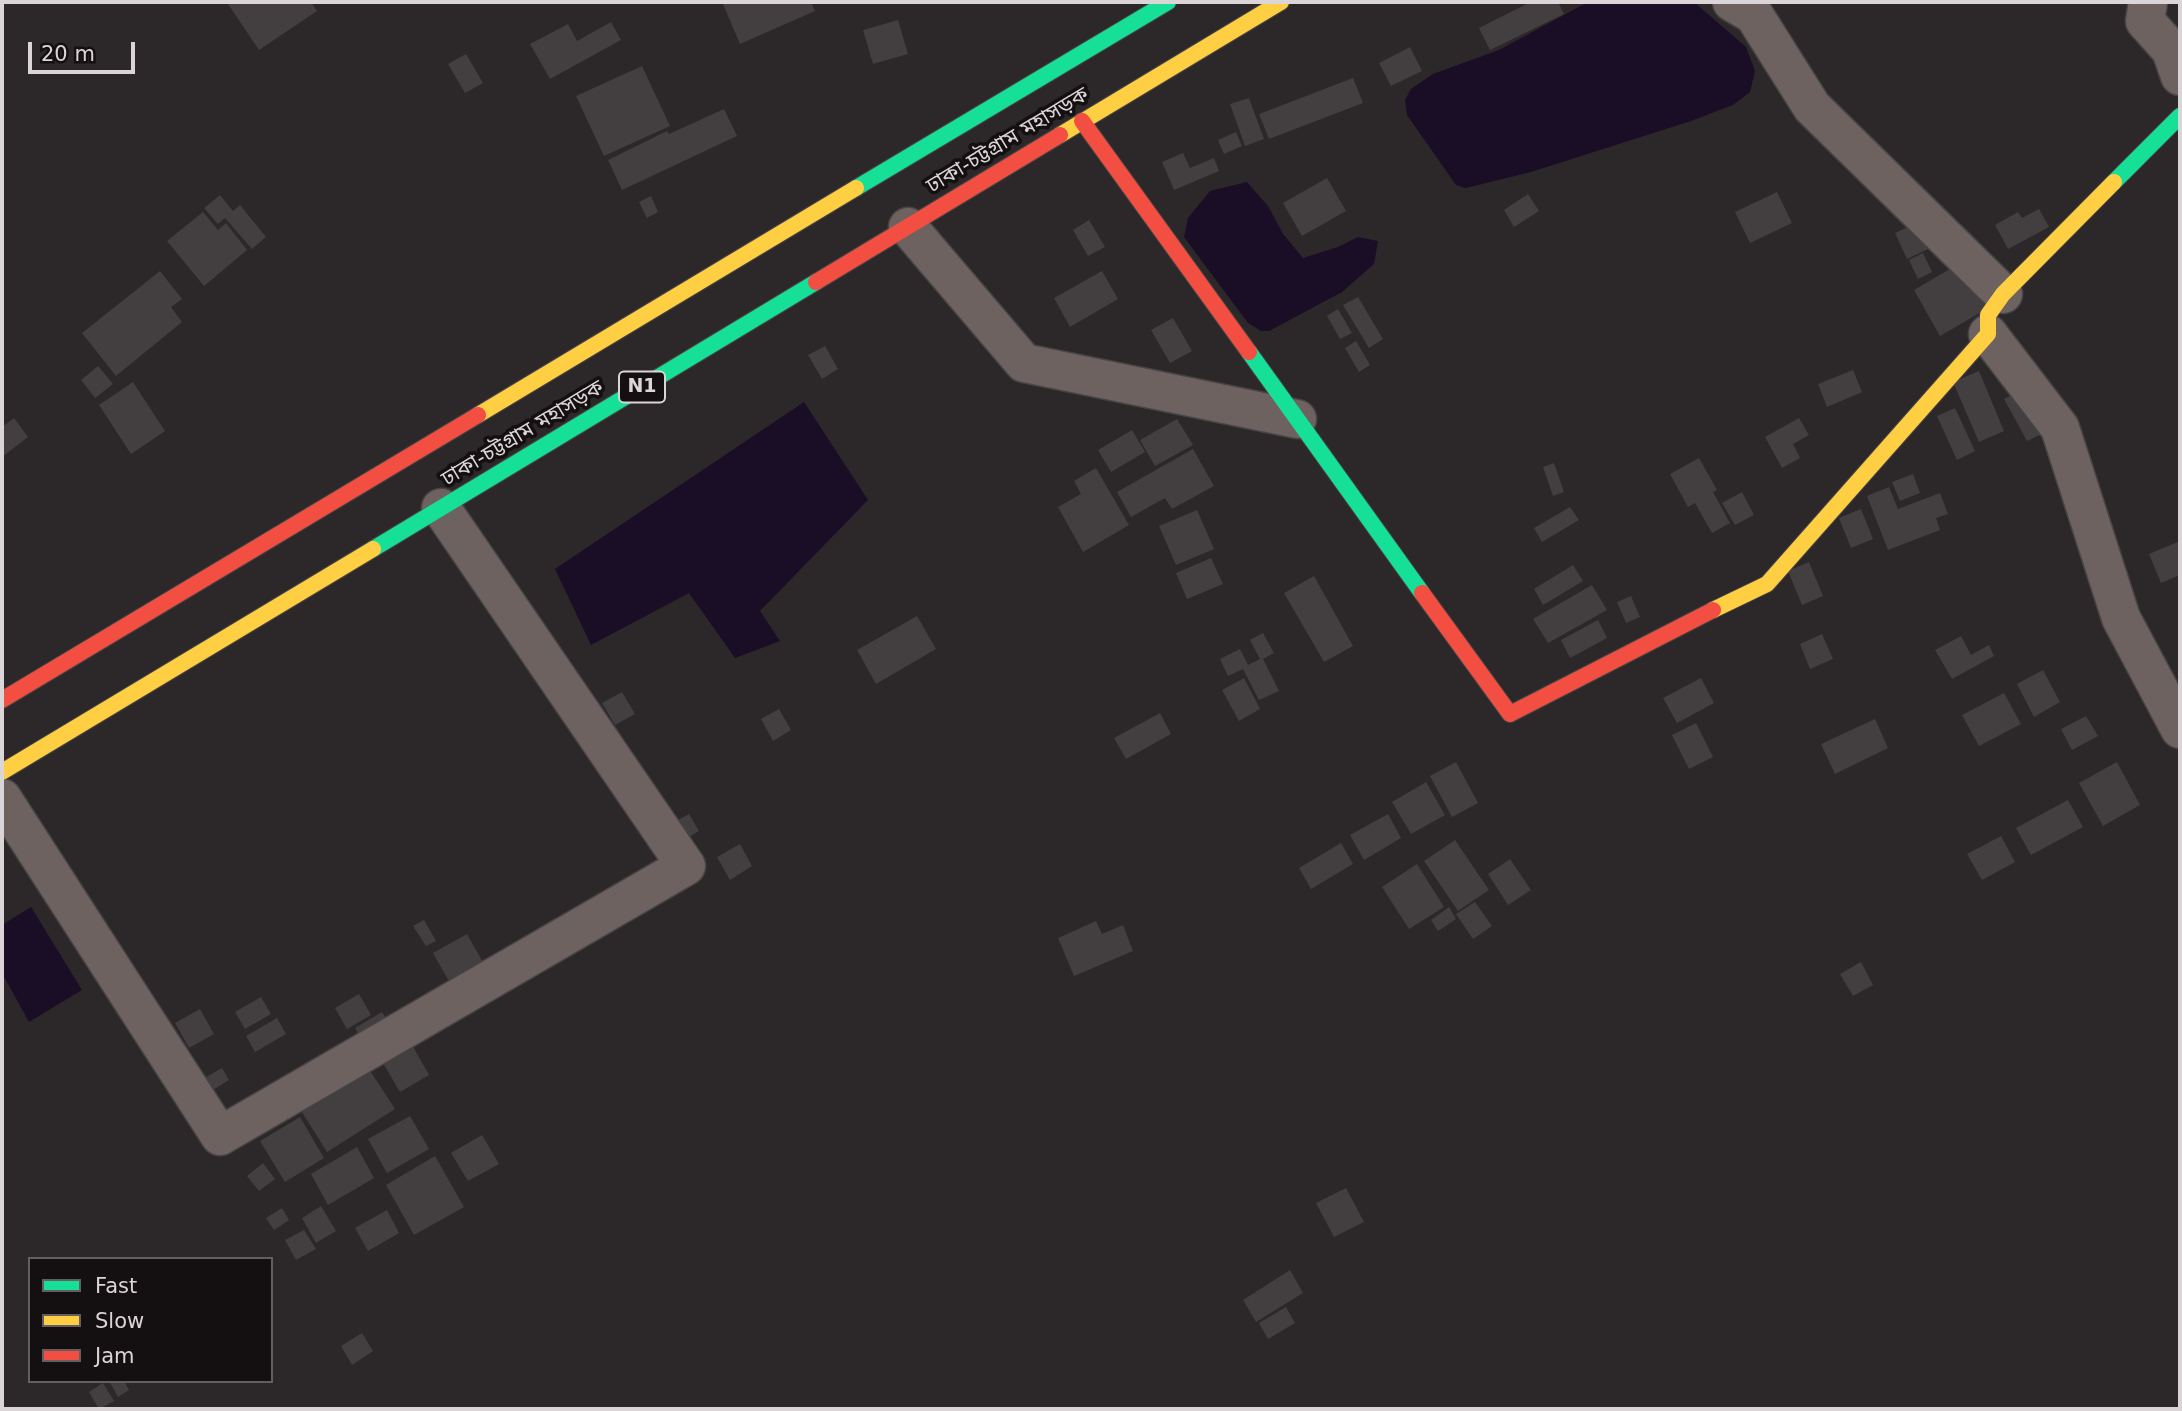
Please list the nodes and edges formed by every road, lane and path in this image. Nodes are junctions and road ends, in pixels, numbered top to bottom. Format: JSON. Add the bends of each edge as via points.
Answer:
{"nodes":[{"id":1,"x":1168,"y":2,"type":"edge"},
{"id":2,"x":1281,"y":2,"type":"edge"},
{"id":3,"x":1732,"y":2,"type":"edge"},
{"id":4,"x":2148,"y":2,"type":"edge"},
{"id":5,"x":2180,"y":76,"type":"edge"},
{"id":6,"x":2180,"y":116,"type":"edge"},
{"id":7,"x":1082,"y":121,"type":"junction"},
{"id":8,"x":908,"y":227,"type":"junction"},
{"id":9,"x":2003,"y":294,"type":"junction"},
{"id":10,"x":1988,"y":334,"type":"junction"},
{"id":11,"x":1297,"y":419,"type":"junction"},
{"id":12,"x":440,"y":508,"type":"junction"},
{"id":13,"x":2,"y":700,"type":"edge"},
{"id":14,"x":2180,"y":729,"type":"edge"},
{"id":15,"x":2,"y":772,"type":"edge"},
{"id":16,"x":2,"y":798,"type":"edge"}],
"edges":[{"from":1,"to":13,"type":"main road","name":"ঢাকা-চট্টগ্রাম মহাসড়ক"},
{"from":2,"to":7,"type":"main road","name":"ঢাকা-চট্টগ্রাম মহাসড়ক","number":"N1"},
{"from":3,"to":9,"type":"street","via":[[1754,15],[1812,107]]},
{"from":4,"to":5,"type":"street","via":[[2145,21],[2171,50]]},
{"from":6,"to":9,"type":"main road"},
{"from":7,"to":8,"type":"main road","name":"ঢাকা-চট্টগ্রাম মহাসড়ক","number":"N1"},
{"from":7,"to":11,"type":"main road"},
{"from":8,"to":11,"type":"street","via":[[1024,363]]},
{"from":8,"to":12,"type":"main road","name":"ঢাকা-চট্টগ্রাম মহাসড়ক","number":"N1"},
{"from":9,"to":10,"type":"main road","via":[[1988,315]]},
{"from":10,"to":11,"type":"main road","via":[[1767,584],[1510,714]]},
{"from":10,"to":14,"type":"street","via":[[2060,428],[2121,618]]},
{"from":12,"to":15,"type":"main road","name":"ঢাকা-চট্টগ্রাম মহাসড়ক","number":"N1"},
{"from":12,"to":16,"type":"street","via":[[686,866],[220,1136]]}]}
